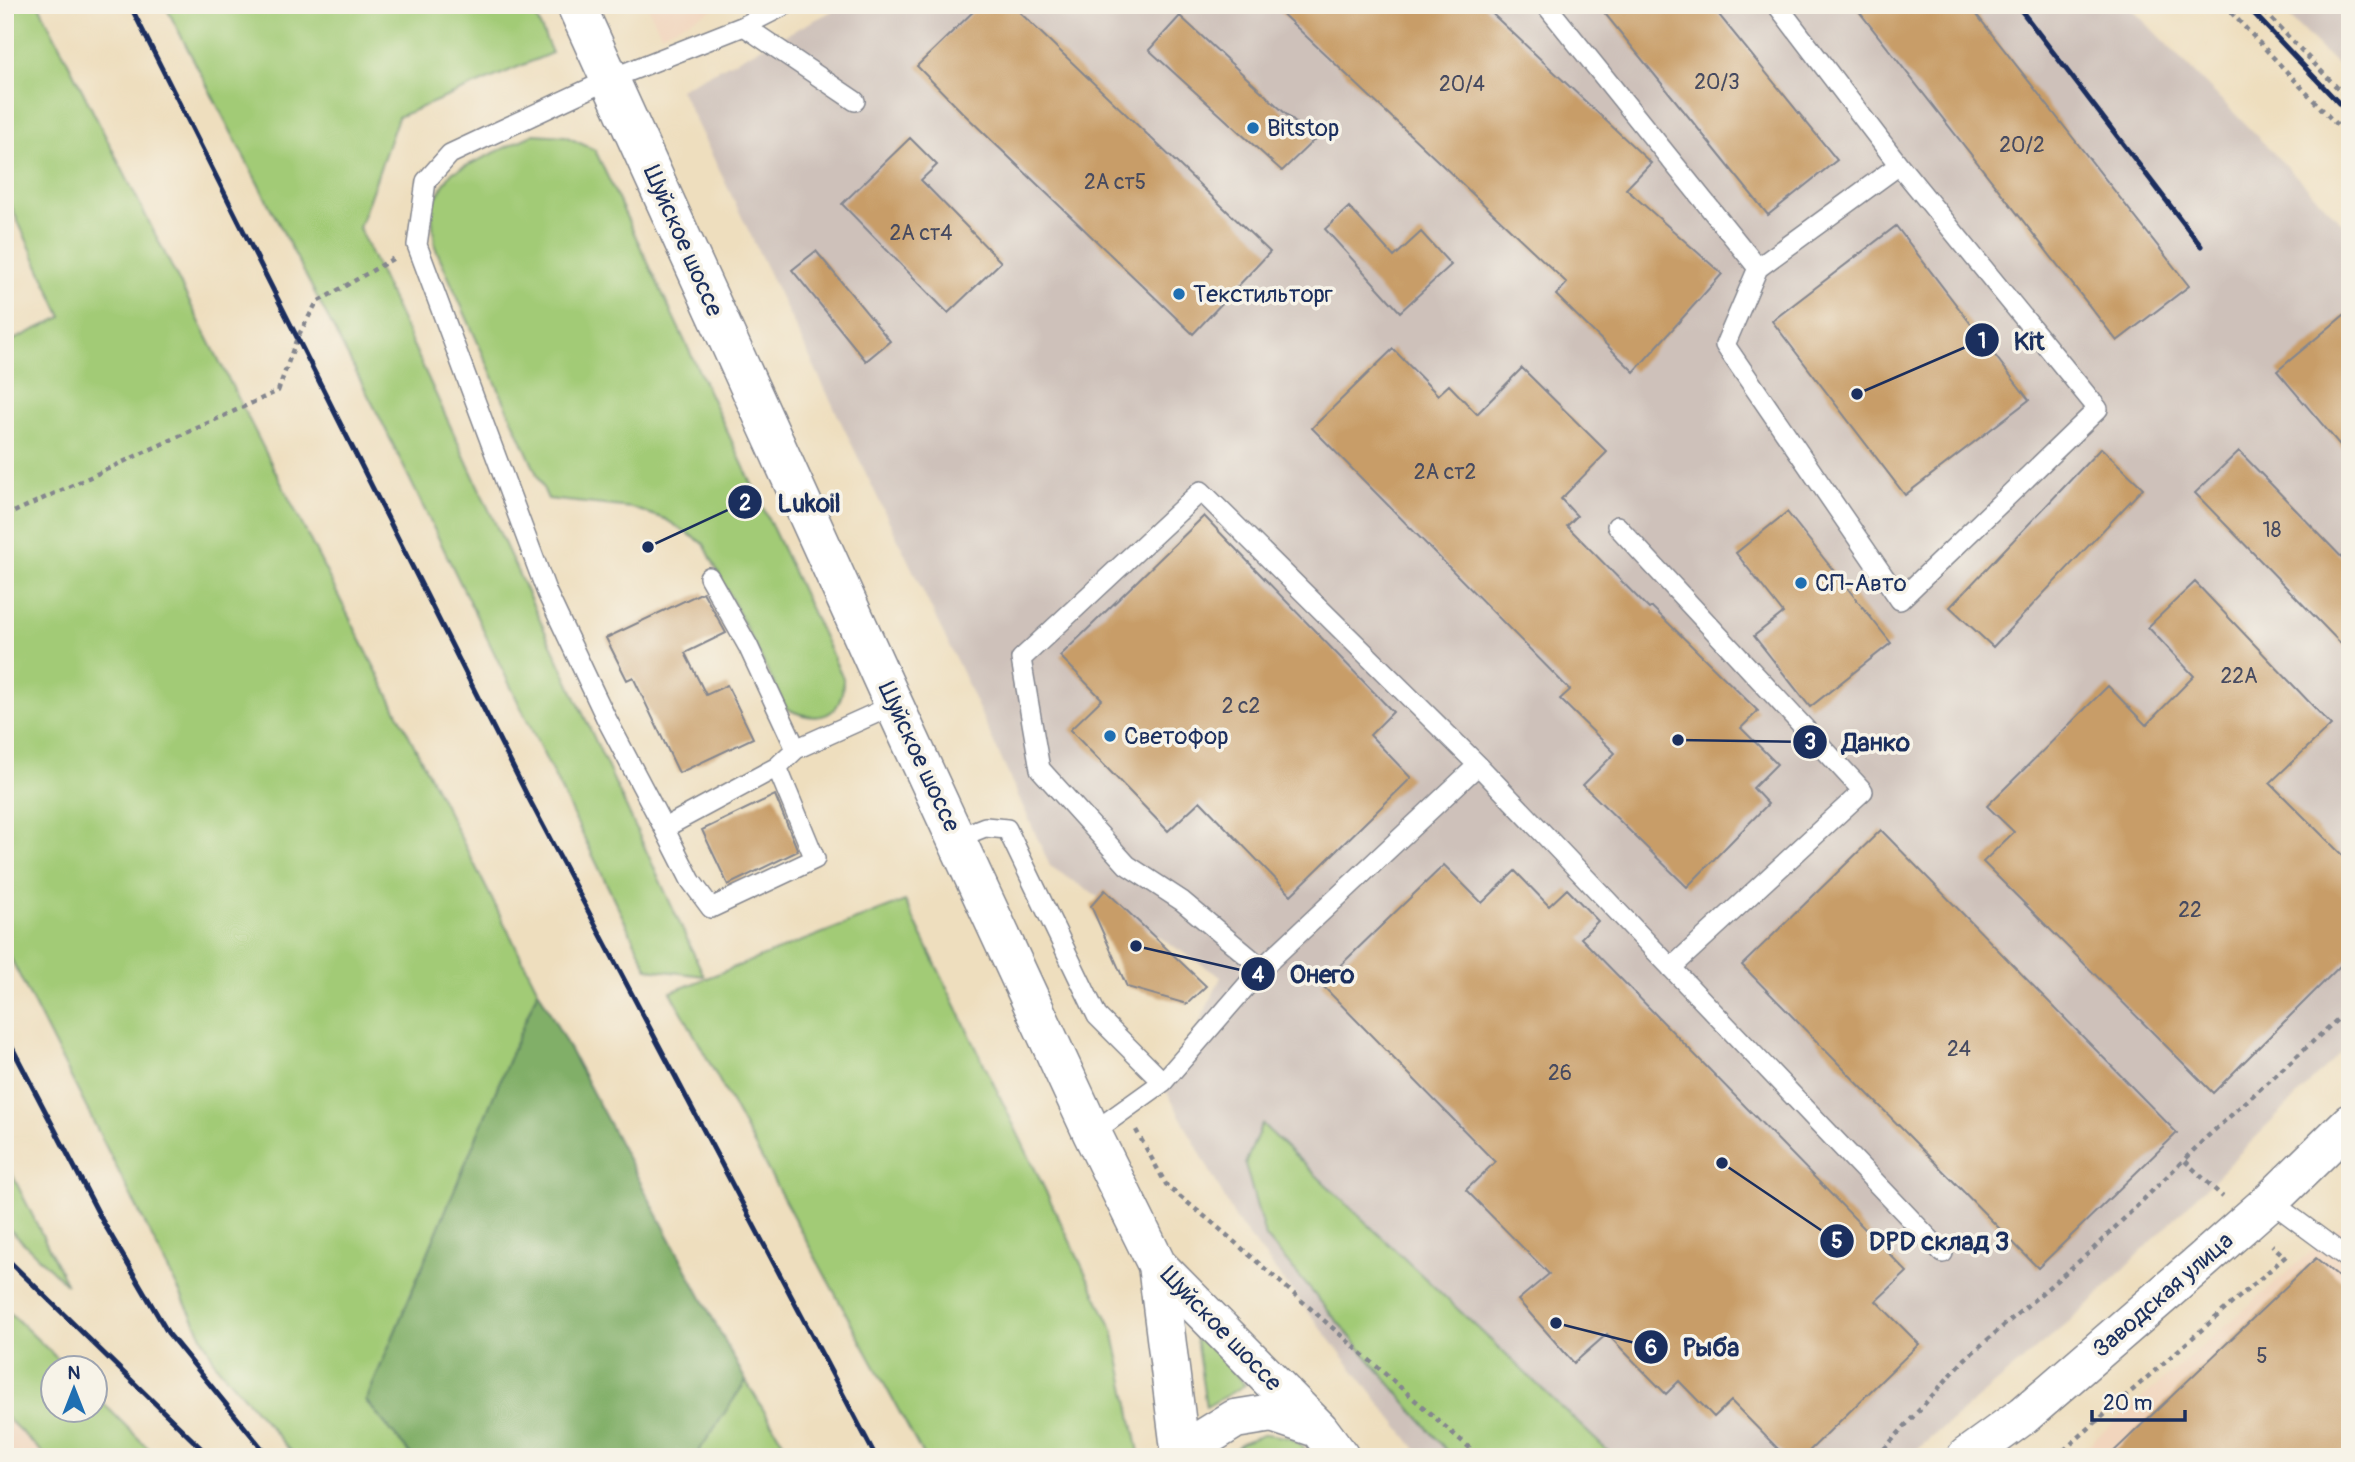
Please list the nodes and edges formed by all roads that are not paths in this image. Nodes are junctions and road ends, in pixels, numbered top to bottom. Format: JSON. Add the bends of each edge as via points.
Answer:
{"nodes":[{"id":1,"x":576,"y":5,"type":"edge"},
{"id":2,"x":785,"y":5,"type":"edge"},
{"id":3,"x":1546,"y":5,"type":"edge"},
{"id":4,"x":1777,"y":5,"type":"edge"},
{"id":5,"x":744,"y":26,"type":"junction"},
{"id":6,"x":610,"y":79,"type":"junction"},
{"id":7,"x":855,"y":101,"type":"dead end"},
{"id":8,"x":1899,"y":165,"type":"junction"},
{"id":9,"x":1758,"y":268,"type":"junction"},
{"id":10,"x":1617,"y":526,"type":"dead end"},
{"id":11,"x":709,"y":577,"type":"dead end"},
{"id":12,"x":894,"y":705,"type":"junction"},
{"id":13,"x":796,"y":749,"type":"junction"},
{"id":14,"x":1478,"y":765,"type":"junction"},
{"id":15,"x":777,"y":766,"type":"junction"},
{"id":16,"x":664,"y":828,"type":"junction"},
{"id":17,"x":957,"y":838,"type":"junction"},
{"id":18,"x":1262,"y":968,"type":"junction"},
{"id":19,"x":1671,"y":968,"type":"junction"},
{"id":20,"x":1163,"y":1082,"type":"junction"},
{"id":21,"x":2350,"y":1122,"type":"edge"},
{"id":22,"x":1092,"y":1133,"type":"junction"},
{"id":23,"x":2270,"y":1201,"type":"junction"},
{"id":24,"x":1943,"y":1253,"type":"dead end"},
{"id":25,"x":2350,"y":1259,"type":"edge"},
{"id":26,"x":1157,"y":1265,"type":"junction"},
{"id":27,"x":1330,"y":1443,"type":"edge"},
{"id":28,"x":1181,"y":1457,"type":"edge"},
{"id":29,"x":1192,"y":1457,"type":"edge"},
{"id":30,"x":1966,"y":1457,"type":"edge"}],
"edges":[{"from":1,"to":6,"type":"main road","name":"Шуйское шоссе"},
{"from":2,"to":5,"type":"lane"},
{"from":3,"to":9,"type":"lane"},
{"from":4,"to":8,"type":"lane"},
{"from":5,"to":6,"type":"lane"},
{"from":5,"to":7,"type":"lane"},
{"from":6,"to":12,"type":"main road","name":"Шуйское шоссе"},
{"from":6,"to":16,"type":"lane","via":[[450,153],[426,181],[418,245],[547,593]]},
{"from":8,"to":9,"type":"lane"},
{"from":8,"to":9,"type":"lane","via":[[2098,409],[1900,600],[1725,345]]},
{"from":10,"to":19,"type":"lane","via":[[1863,791]]},
{"from":11,"to":13,"type":"lane","via":[[748,646]]},
{"from":12,"to":13,"type":"lane"},
{"from":12,"to":17,"type":"main road","name":"Шуйское шоссе"},
{"from":13,"to":15,"type":"lane"},
{"from":14,"to":18,"type":"lane"},
{"from":14,"to":18,"type":"lane","via":[[1201,491],[1021,659],[1040,769],[1127,865],[1182,901]]},
{"from":14,"to":19,"type":"lane"},
{"from":15,"to":16,"type":"lane"},
{"from":15,"to":16,"type":"lane","via":[[815,859],[711,908],[691,881]]},
{"from":17,"to":20,"type":"lane","via":[[985,827],[1007,829],[1097,1016]]},
{"from":17,"to":22,"type":"main road","name":"Шуйское шоссе"},
{"from":18,"to":20,"type":"lane"},
{"from":19,"to":24,"type":"lane"},
{"from":20,"to":22,"type":"lane"},
{"from":21,"to":23,"type":"main road","name":"Заводская улица"},
{"from":22,"to":26,"type":"main road","name":"Шуйское шоссе"},
{"from":23,"to":25,"type":"lane"},
{"from":23,"to":30,"type":"main road","name":"Заводская улица","via":[[2024,1415]]},
{"from":26,"to":27,"type":"main road","name":"Шуйское шоссе"},
{"from":26,"to":28,"type":"main road"},
{"from":27,"to":29,"type":"main road","via":[[1272,1413],[1235,1419],[1206,1437]]}]}
